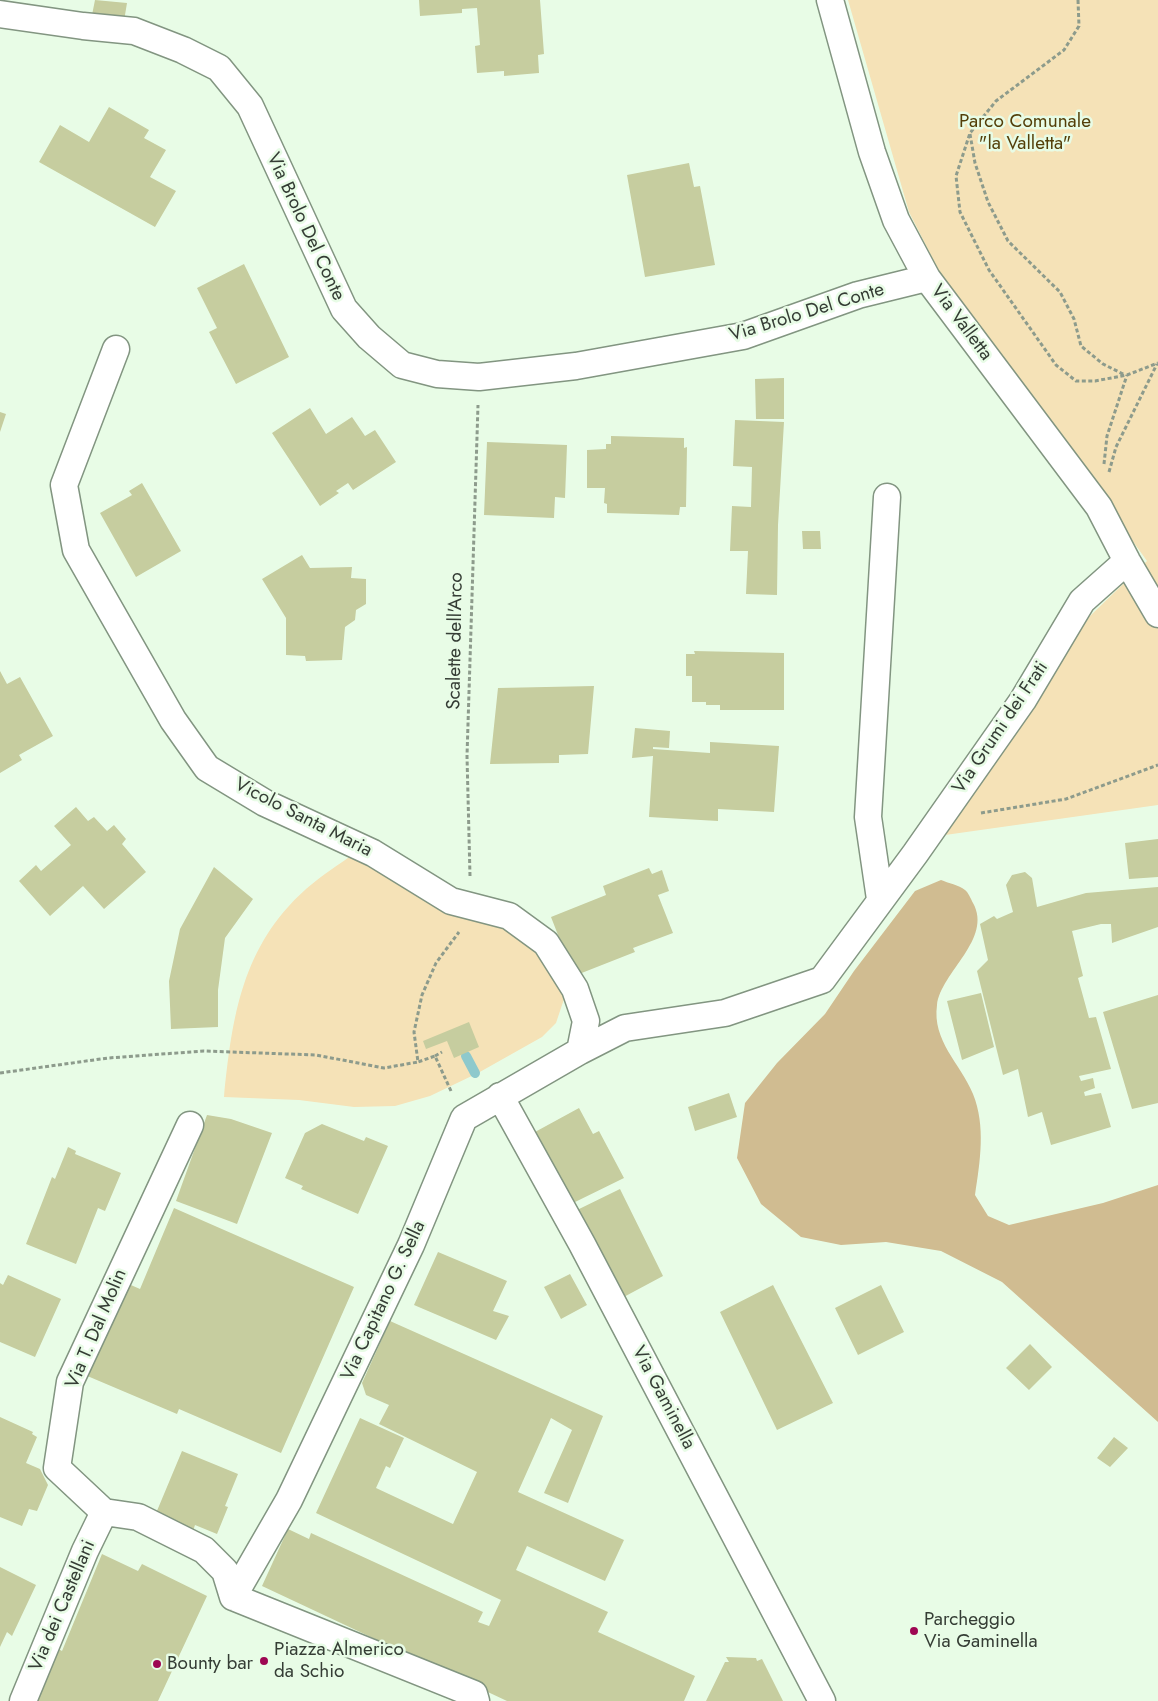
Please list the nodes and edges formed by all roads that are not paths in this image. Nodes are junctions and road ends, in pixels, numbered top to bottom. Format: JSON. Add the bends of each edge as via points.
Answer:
{"nodes":[{"id":1,"x":830,"y":0,"type":"edge"},
{"id":2,"x":0,"y":14,"type":"edge"},
{"id":3,"x":927,"y":278,"type":"junction"},
{"id":4,"x":116,"y":349,"type":"dead end"},
{"id":5,"x":887,"y":497,"type":"dead end"},
{"id":6,"x":1127,"y":561,"type":"junction"},
{"id":7,"x":1158,"y":614,"type":"edge"},
{"id":8,"x":880,"y":899,"type":"junction"},
{"id":9,"x":580,"y":1051,"type":"junction"},
{"id":10,"x":500,"y":1096,"type":"junction"},
{"id":11,"x":190,"y":1125,"type":"dead end"},
{"id":12,"x":104,"y":1512,"type":"junction"},
{"id":13,"x":233,"y":1597,"type":"junction"},
{"id":14,"x":23,"y":1701,"type":"edge"},
{"id":15,"x":476,"y":1701,"type":"edge"},
{"id":16,"x":822,"y":1701,"type":"edge"}],
"edges":[{"from":1,"to":3,"type":"street","name":"Via Valletta","via":[[872,152],[896,220]]},
{"from":2,"to":3,"type":"street","name":"Via Brolo Del Conte","via":[[134,30],[219,68],[250,106],[344,309],[369,337],[402,365],[437,374],[479,377],[576,366],[743,336],[858,295]]},
{"from":3,"to":6,"type":"street","name":"Via Valletta","via":[[1099,507]]},
{"from":4,"to":9,"type":"street","name":"Vicolo Santa Maria","via":[[64,485],[76,550],[173,720],[207,768],[265,803],[373,853],[451,900],[509,916],[546,943],[576,989],[586,1022]]},
{"from":5,"to":8,"type":"street","via":[[868,817]]},
{"from":6,"to":7,"type":"street","name":"Via Valletta"},
{"from":6,"to":8,"type":"street","name":"Via Grumi dei Frati","via":[[1082,601],[1023,700]]},
{"from":8,"to":9,"type":"street","name":"Via Grumi dei Frati","via":[[822,980],[725,1013],[625,1028]]},
{"from":9,"to":10,"type":"street","name":"Via Capitano G. Sella"},
{"from":10,"to":13,"type":"street","name":"Via Capitano G. Sella","via":[[464,1118],[411,1245],[289,1500]]},
{"from":10,"to":16,"type":"street","name":"Via Gaminella","via":[[582,1244]]},
{"from":11,"to":12,"type":"street","name":"Via T. Dal Molin","via":[[70,1382],[57,1468]]},
{"from":12,"to":13,"type":"street","via":[[138,1517],[204,1550],[225,1571]]},
{"from":12,"to":14,"type":"street","name":"Via dei Castellani"},
{"from":13,"to":15,"type":"street","via":[[474,1694]]}]}
